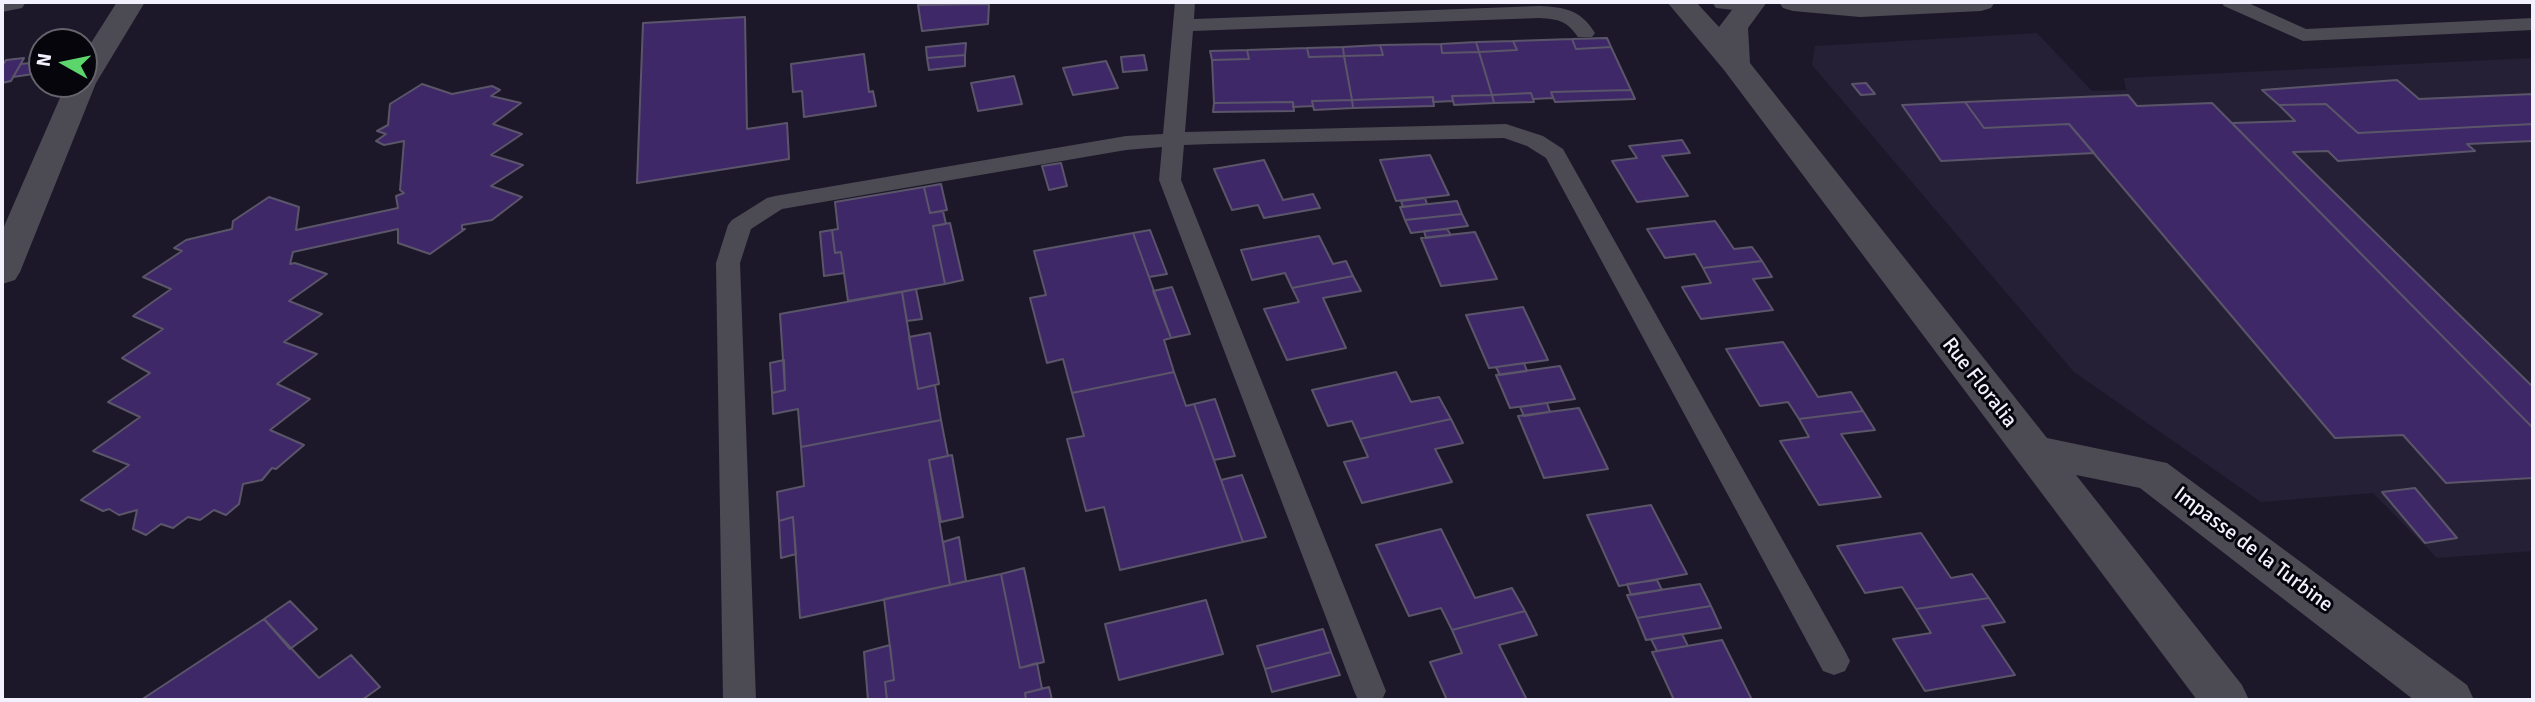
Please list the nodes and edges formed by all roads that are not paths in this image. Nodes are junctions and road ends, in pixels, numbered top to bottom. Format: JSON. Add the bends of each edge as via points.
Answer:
{"nodes":[{"id":1,"x":12,"y":2,"type":"edge"},
{"id":2,"x":131,"y":2,"type":"edge"},
{"id":3,"x":1681,"y":2,"type":"edge"},
{"id":4,"x":1726,"y":2,"type":"edge"},
{"id":5,"x":1743,"y":2,"type":"edge"},
{"id":6,"x":1753,"y":2,"type":"edge"},
{"id":7,"x":1793,"y":2,"type":"edge"},
{"id":8,"x":1981,"y":2,"type":"edge"},
{"id":9,"x":2231,"y":2,"type":"edge"},
{"id":10,"x":2,"y":3,"type":"edge"},
{"id":11,"x":1184,"y":13,"type":"edge"},
{"id":12,"x":2533,"y":24,"type":"edge"},
{"id":13,"x":1585,"y":33,"type":"dead end"},
{"id":14,"x":98,"y":55,"type":"edge"},
{"id":15,"x":1735,"y":64,"type":"junction"},
{"id":16,"x":74,"y":98,"type":"edge"},
{"id":17,"x":1174,"y":140,"type":"junction"},
{"id":18,"x":2,"y":272,"type":"edge"},
{"id":19,"x":2033,"y":452,"type":"junction"},
{"id":20,"x":1834,"y":661,"type":"dead end"},
{"id":21,"x":1370,"y":691,"type":"dead end"},
{"id":22,"x":739,"y":700,"type":"edge"},
{"id":23,"x":2225,"y":700,"type":"edge"},
{"id":24,"x":2450,"y":700,"type":"edge"}],
"edges":[{"from":1,"to":10,"type":"street"},
{"from":2,"to":14,"type":"street"},
{"from":3,"to":15,"type":"street","name":"Rue Floralia"},
{"from":4,"to":5,"type":"street"},
{"from":6,"to":15,"type":"street","via":[[1733,27]]},
{"from":7,"to":8,"type":"street","via":[[1860,8]]},
{"from":9,"to":12,"type":"lane","via":[[2303,35]]},
{"from":11,"to":13,"type":"lane","via":[[1563,13],[1577,19]]},
{"from":11,"to":17,"type":"lane"},
{"from":15,"to":19,"type":"street","name":"Rue Floralia"},
{"from":16,"to":18,"type":"street"},
{"from":17,"to":20,"type":"lane","via":[[1506,131],[1555,154]]},
{"from":17,"to":21,"type":"lane","via":[[1170,180]]},
{"from":17,"to":22,"type":"lane","via":[[1126,143],[775,202],[740,225],[728,263]]},
{"from":19,"to":23,"type":"street","name":"Rue Floralia"},
{"from":19,"to":24,"type":"street","name":"Impasse de la Turbine","via":[[2152,474]]}]}
